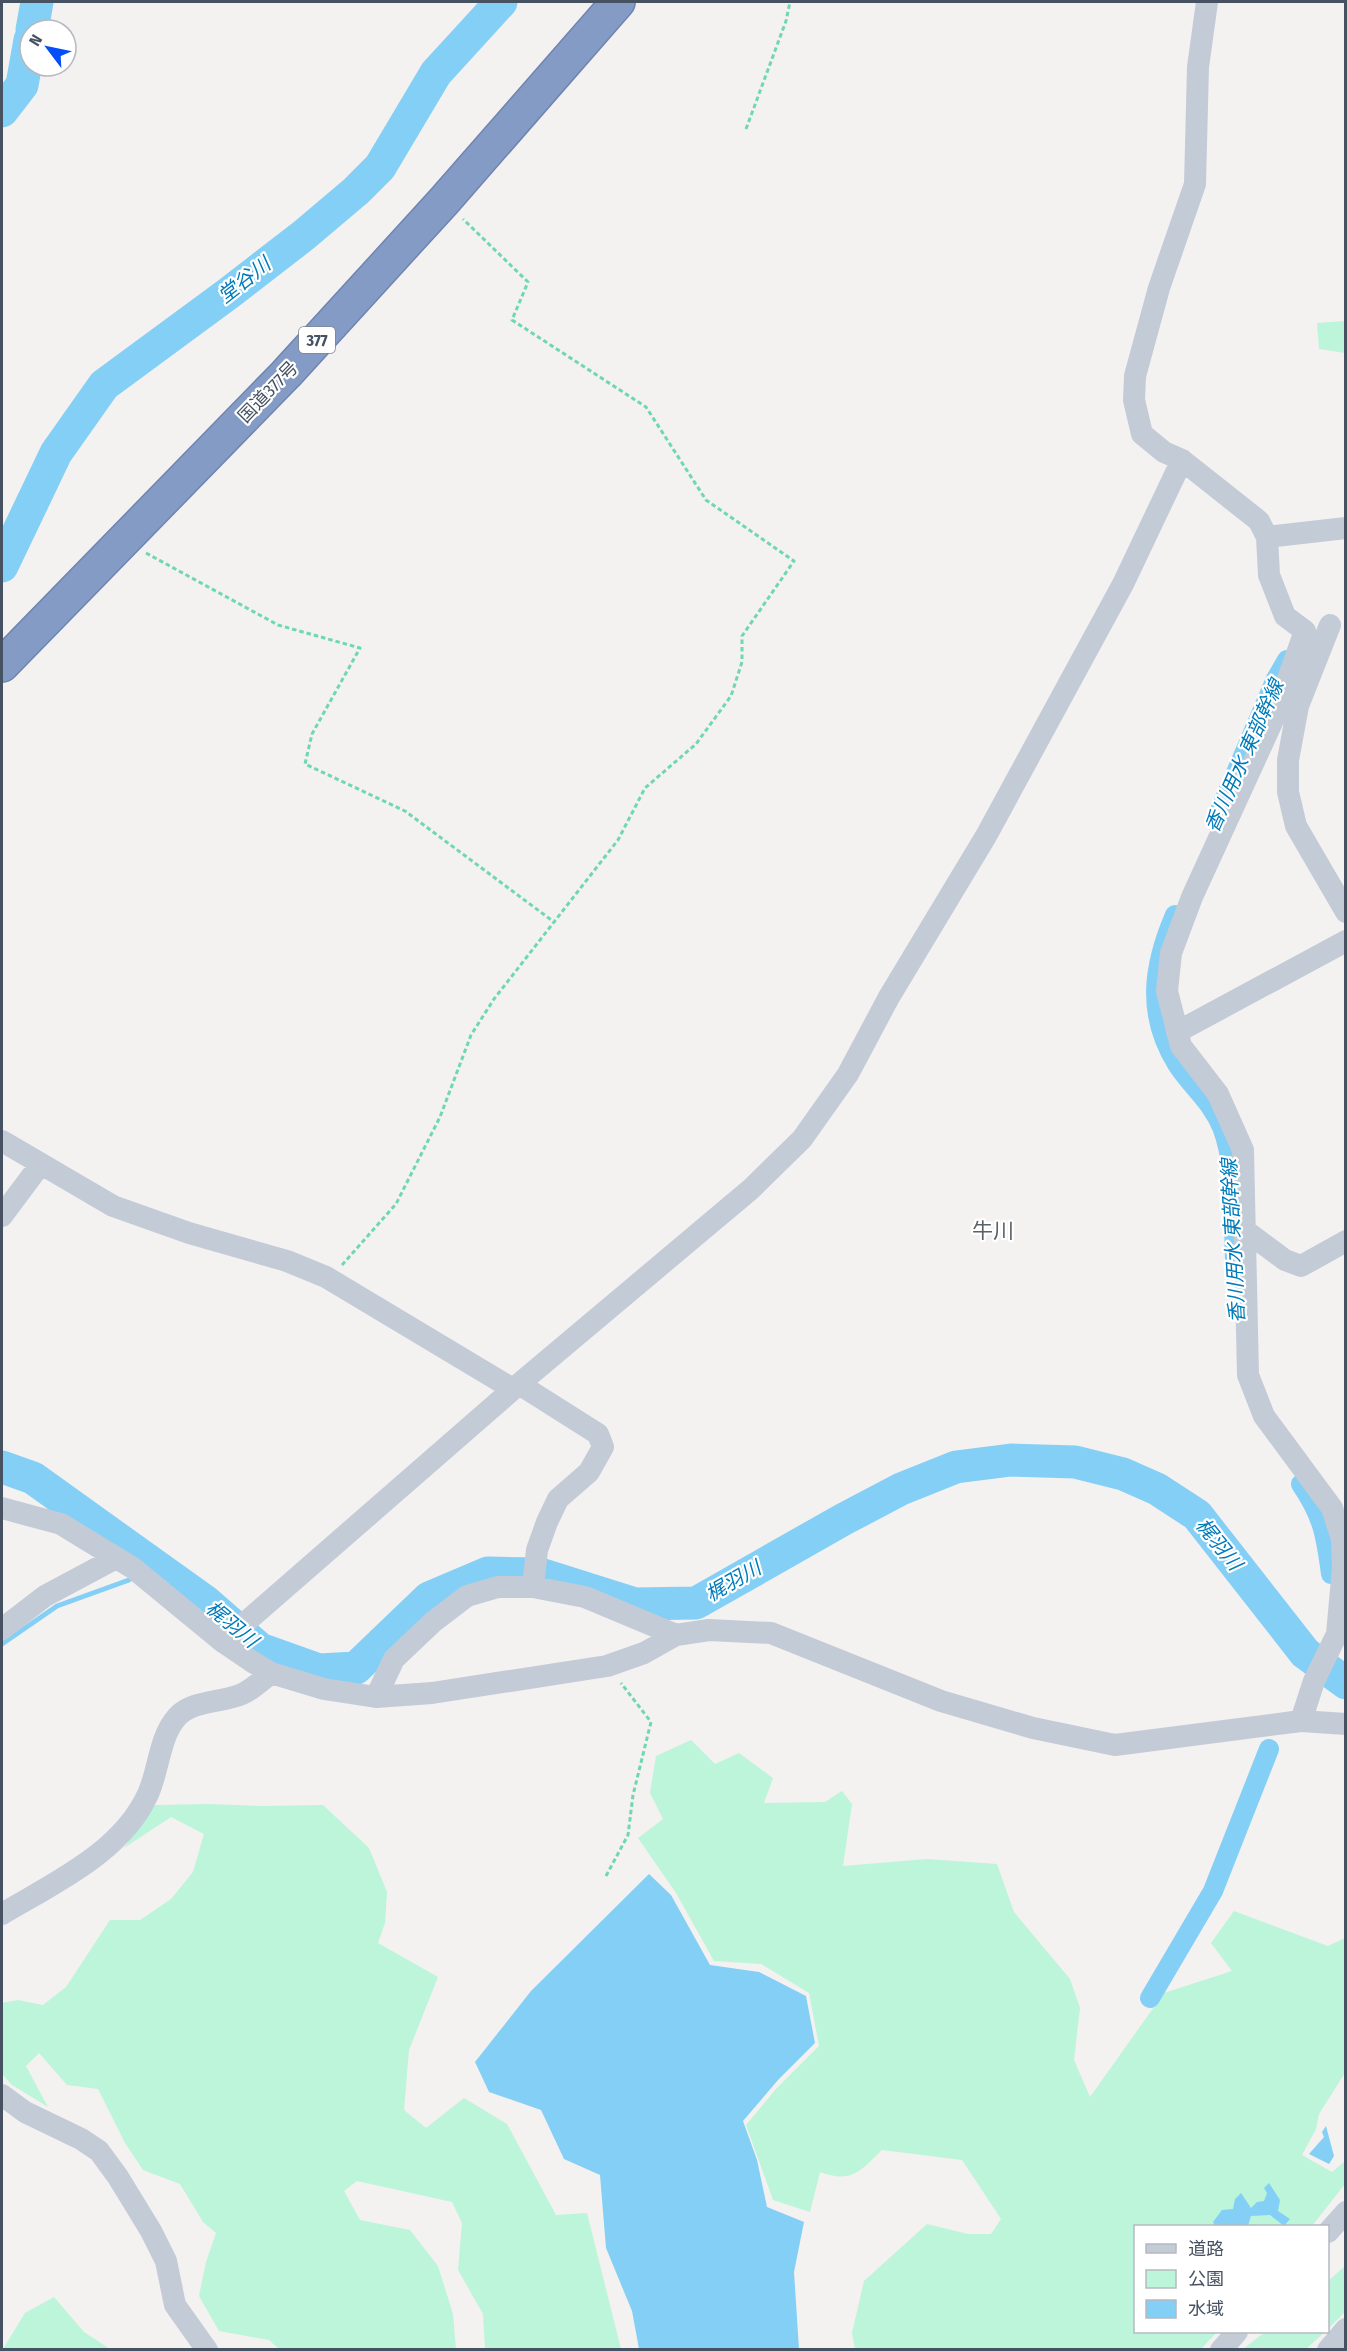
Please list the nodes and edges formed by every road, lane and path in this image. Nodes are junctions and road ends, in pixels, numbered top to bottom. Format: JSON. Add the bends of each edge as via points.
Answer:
{"nodes":[{"id":1,"x":618,"y":2,"type":"edge"},
{"id":2,"x":790,"y":2,"type":"edge"},
{"id":3,"x":1207,"y":2,"type":"edge"},
{"id":4,"x":746,"y":129,"type":"dead end"},
{"id":5,"x":444,"y":201,"type":"junction"},
{"id":6,"x":1182,"y":460,"type":"junction"},
{"id":7,"x":1346,"y":528,"type":"edge"},
{"id":8,"x":1267,"y":537,"type":"junction"},
{"id":9,"x":124,"y":541,"type":"junction"},
{"id":10,"x":1330,"y":625,"type":"dead end"},
{"id":11,"x":2,"y":665,"type":"edge"},
{"id":12,"x":1346,"y":912,"type":"edge"},
{"id":13,"x":554,"y":922,"type":"junction"},
{"id":14,"x":1346,"y":941,"type":"edge"},
{"id":15,"x":1177,"y":1032,"type":"junction"},
{"id":16,"x":2,"y":1141,"type":"edge"},
{"id":17,"x":40,"y":1165,"type":"junction"},
{"id":18,"x":2,"y":1216,"type":"edge"},
{"id":19,"x":1246,"y":1231,"type":"junction"},
{"id":20,"x":1346,"y":1241,"type":"edge"},
{"id":21,"x":329,"y":1279,"type":"junction"},
{"id":22,"x":516,"y":1387,"type":"junction"},
{"id":23,"x":1339,"y":1503,"type":"edge"},
{"id":24,"x":2,"y":1508,"type":"edge"},
{"id":25,"x":116,"y":1558,"type":"junction"},
{"id":26,"x":533,"y":1584,"type":"junction"},
{"id":27,"x":2,"y":1629,"type":"edge"},
{"id":28,"x":676,"y":1635,"type":"junction"},
{"id":29,"x":226,"y":1639,"type":"junction"},
{"id":30,"x":607,"y":1666,"type":"junction"},
{"id":31,"x":271,"y":1673,"type":"junction"},
{"id":32,"x":376,"y":1697,"type":"junction"},
{"id":33,"x":1301,"y":1721,"type":"junction"},
{"id":34,"x":1346,"y":1724,"type":"edge"},
{"id":35,"x":606,"y":1876,"type":"dead end"},
{"id":36,"x":2,"y":1914,"type":"edge"},
{"id":37,"x":2,"y":2095,"type":"edge"},
{"id":38,"x":1346,"y":2212,"type":"edge"},
{"id":39,"x":1329,"y":2231,"type":"edge"},
{"id":40,"x":1346,"y":2329,"type":"edge"},
{"id":41,"x":1235,"y":2333,"type":"edge"},
{"id":42,"x":207,"y":2349,"type":"edge"},
{"id":43,"x":1221,"y":2349,"type":"edge"},
{"id":44,"x":1328,"y":2349,"type":"edge"}],
"edges":[{"from":1,"to":5,"type":"highway","name":"国道377号","number":"377"},
{"from":2,"to":4,"type":"path"},
{"from":3,"to":6,"type":"street","via":[[1198,67],[1195,184],[1159,288],[1135,376],[1134,400],[1142,434],[1164,452]]},
{"from":5,"to":9,"type":"highway","name":"国道377号","number":"377","via":[[286,374]]},
{"from":5,"to":13,"type":"path","via":[[528,282],[512,320],[646,407],[706,500],[794,561],[742,636],[742,662],[731,696],[696,744],[645,788],[618,840]]},
{"from":6,"to":8,"type":"street","via":[[1259,521]]},
{"from":6,"to":22,"type":"street","via":[[1123,584],[986,836],[848,1074],[802,1139],[751,1189]]},
{"from":7,"to":8,"type":"street"},
{"from":8,"to":15,"type":"street","via":[[1269,575],[1285,616],[1305,631],[1274,718],[1192,897],[1171,953],[1167,991]]},
{"from":9,"to":11,"type":"highway","name":"国道377号","number":"377"},
{"from":9,"to":13,"type":"path","via":[[278,625],[360,648],[312,734],[305,764],[405,811]]},
{"from":10,"to":12,"type":"street","via":[[1298,706],[1288,760],[1288,792],[1296,826]]},
{"from":13,"to":21,"type":"path","via":[[471,1035],[440,1117],[396,1204]]},
{"from":14,"to":15,"type":"street"},
{"from":15,"to":19,"type":"street","via":[[1181,1046],[1218,1094],[1243,1150]]},
{"from":16,"to":17,"type":"street"},
{"from":17,"to":18,"type":"street"},
{"from":17,"to":21,"type":"street","via":[[113,1206],[287,1261]]},
{"from":19,"to":20,"type":"street","via":[[1285,1260],[1301,1266]]},
{"from":19,"to":23,"type":"street","via":[[1248,1375],[1264,1416]]},
{"from":21,"to":22,"type":"street"},
{"from":22,"to":26,"type":"street","via":[[598,1434],[603,1447],[589,1472],[558,1499],[537,1550]]},
{"from":22,"to":29,"type":"street"},
{"from":23,"to":33,"type":"street","via":[[1344,1568],[1337,1634],[1314,1681]]},
{"from":24,"to":25,"type":"street","via":[[61,1524]]},
{"from":25,"to":27,"type":"street","via":[[45,1596]]},
{"from":25,"to":29,"type":"street"},
{"from":26,"to":28,"type":"street","via":[[585,1597]]},
{"from":26,"to":32,"type":"street","via":[[498,1587],[467,1596],[394,1659]]},
{"from":28,"to":30,"type":"street","via":[[644,1653]]},
{"from":28,"to":33,"type":"street","via":[[709,1630],[771,1633],[941,1701],[1033,1728],[1115,1745]]},
{"from":29,"to":31,"type":"street"},
{"from":30,"to":32,"type":"street","via":[[432,1693]]},
{"from":30,"to":35,"type":"path","via":[[651,1722],[633,1795],[628,1835]]},
{"from":31,"to":32,"type":"street","via":[[324,1689]]},
{"from":31,"to":36,"type":"street","via":[[242,1694],[189,1709],[177,1717],[163,1745],[149,1792],[134,1820],[84,1866]]},
{"from":33,"to":34,"type":"street"},
{"from":37,"to":42,"type":"street","via":[[25,2112],[99,2151],[151,2231],[166,2261],[175,2305]]},
{"from":38,"to":39,"type":"street"},
{"from":40,"to":44,"type":"street"},
{"from":41,"to":43,"type":"street"}]}
